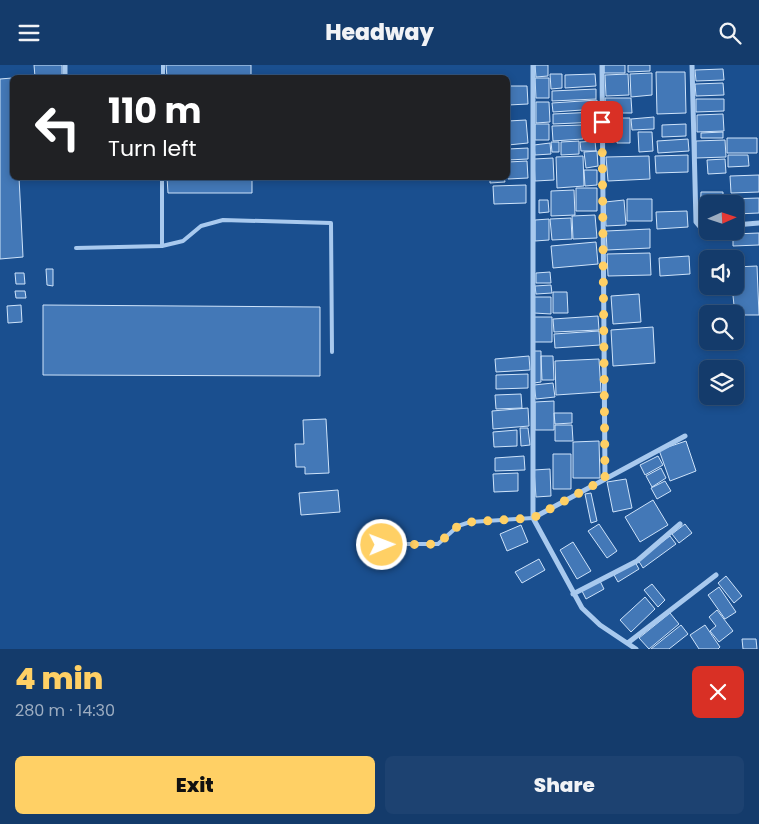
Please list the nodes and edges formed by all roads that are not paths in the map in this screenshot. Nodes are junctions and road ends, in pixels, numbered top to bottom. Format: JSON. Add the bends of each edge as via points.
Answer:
{"nodes":[{"id":1,"x":533,"y":65,"type":"edge"},
{"id":2,"x":602,"y":65,"type":"edge"},
{"id":3,"x":692,"y":65,"type":"edge"},
{"id":4,"x":162,"y":180,"type":"edge"},
{"id":5,"x":759,"y":223,"type":"edge"},
{"id":6,"x":744,"y":224,"type":"edge"},
{"id":7,"x":699,"y":225,"type":"edge"},
{"id":8,"x":162,"y":246,"type":"junction"},
{"id":9,"x":76,"y":248,"type":"dead end"},
{"id":10,"x":332,"y":351,"type":"dead end"},
{"id":11,"x":685,"y":436,"type":"dead end"},
{"id":12,"x":605,"y":479,"type":"junction"},
{"id":13,"x":533,"y":518,"type":"junction"},
{"id":14,"x":680,"y":524,"type":"dead end"},
{"id":15,"x":382,"y":545,"type":"dead end"},
{"id":16,"x":716,"y":575,"type":"dead end"},
{"id":17,"x":573,"y":594,"type":"junction"},
{"id":18,"x":629,"y":642,"type":"junction"},
{"id":19,"x":636,"y":649,"type":"edge"}],
"edges":[{"from":1,"to":13,"type":"street"},
{"from":2,"to":12,"type":"street"},
{"from":3,"to":7,"type":"street","via":[[696,223]]},
{"from":4,"to":8,"type":"lane"},
{"from":5,"to":6,"type":"street"},
{"from":8,"to":9,"type":"lane"},
{"from":8,"to":10,"type":"lane","via":[[183,241],[201,226],[224,221],[331,223]]},
{"from":11,"to":12,"type":"street"},
{"from":12,"to":13,"type":"street"},
{"from":13,"to":15,"type":"lane","via":[[470,522],[458,526],[438,544]]},
{"from":13,"to":17,"type":"street"},
{"from":14,"to":17,"type":"street","via":[[637,561]]},
{"from":16,"to":18,"type":"street"},
{"from":17,"to":18,"type":"street","via":[[600,625]]},
{"from":18,"to":19,"type":"street"}]}
